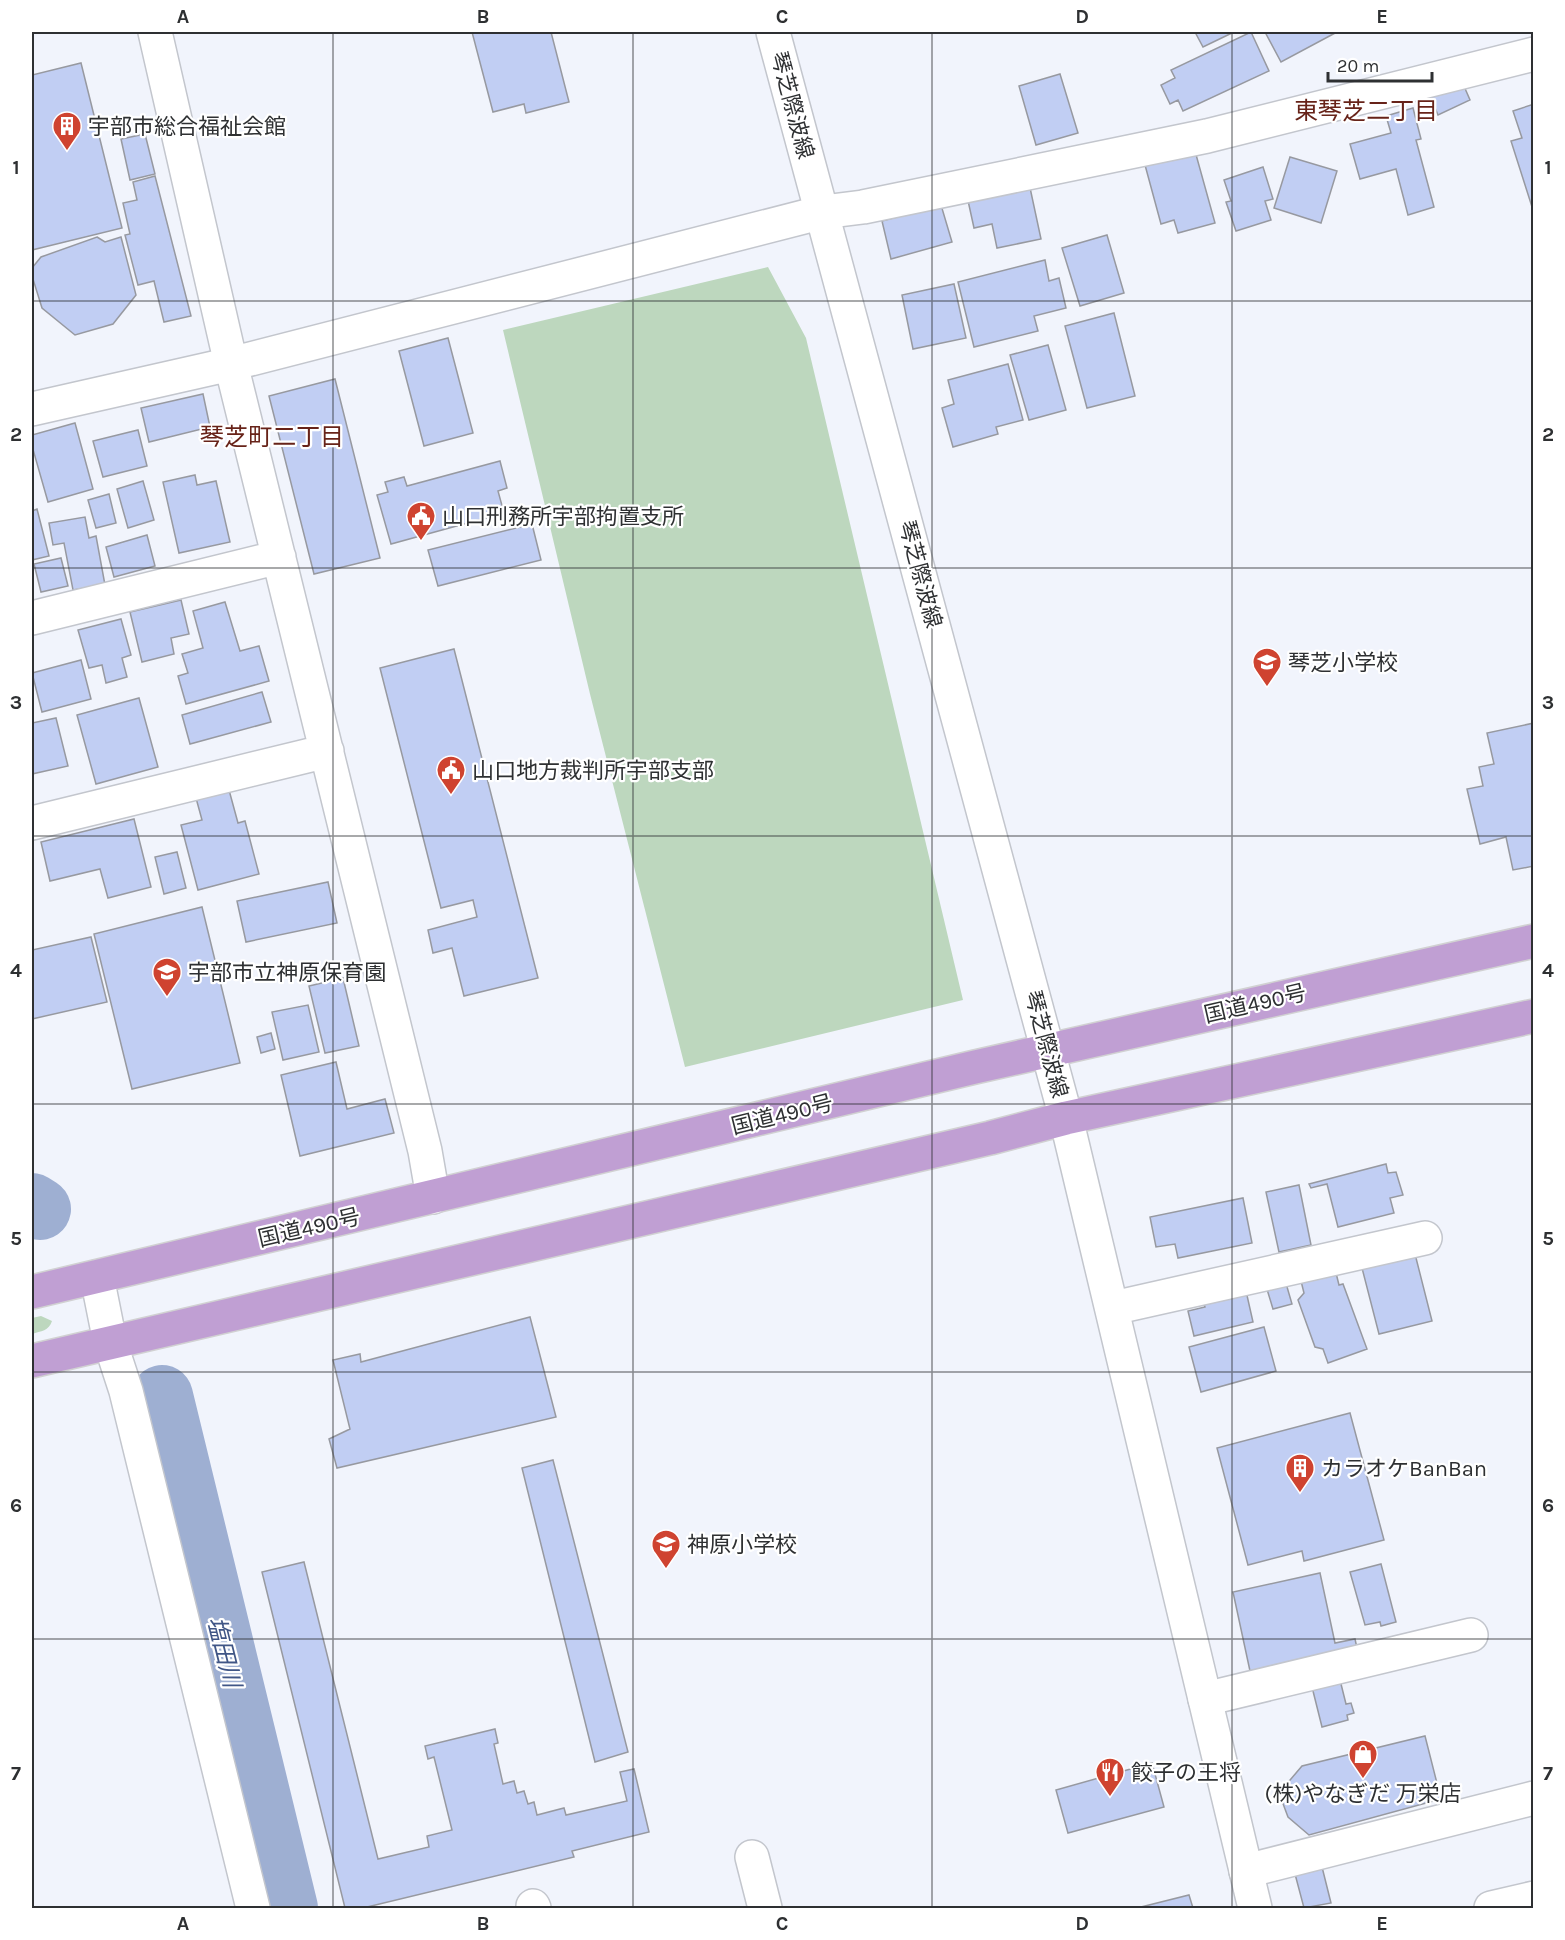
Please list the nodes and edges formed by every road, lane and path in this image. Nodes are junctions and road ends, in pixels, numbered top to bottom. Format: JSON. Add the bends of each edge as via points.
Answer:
{"nodes":[{"id":1,"x":155,"y":32,"type":"edge"},
{"id":2,"x":773,"y":32,"type":"edge"},
{"id":3,"x":1533,"y":54,"type":"edge"},
{"id":4,"x":823,"y":212,"type":"junction"},
{"id":5,"x":231,"y":364,"type":"junction"},
{"id":6,"x":32,"y":409,"type":"edge"},
{"id":7,"x":279,"y":557,"type":"junction"},
{"id":8,"x":32,"y":618,"type":"edge"},
{"id":9,"x":327,"y":751,"type":"junction"},
{"id":10,"x":32,"y":823,"type":"edge"},
{"id":11,"x":1533,"y":940,"type":"edge"},
{"id":12,"x":1533,"y":1016,"type":"edge"},
{"id":13,"x":1049,"y":1050,"type":"junction"},
{"id":14,"x":1066,"y":1118,"type":"junction"},
{"id":15,"x":433,"y":1197,"type":"junction"},
{"id":16,"x":1425,"y":1238,"type":"dead end"},
{"id":17,"x":97,"y":1277,"type":"junction"},
{"id":18,"x":32,"y":1292,"type":"edge"},
{"id":19,"x":1113,"y":1308,"type":"junction"},
{"id":20,"x":110,"y":1342,"type":"junction"},
{"id":21,"x":32,"y":1361,"type":"edge"},
{"id":22,"x":1471,"y":1635,"type":"dead end"},
{"id":23,"x":1205,"y":1699,"type":"junction"},
{"id":24,"x":1533,"y":1798,"type":"edge"},
{"id":25,"x":752,"y":1857,"type":"dead end"},
{"id":26,"x":1246,"y":1871,"type":"junction"},
{"id":27,"x":1533,"y":1898,"type":"edge"},
{"id":28,"x":253,"y":1908,"type":"edge"},
{"id":29,"x":765,"y":1908,"type":"edge"},
{"id":30,"x":1255,"y":1908,"type":"edge"},
{"id":31,"x":1491,"y":1908,"type":"edge"}],
"edges":[{"from":1,"to":5,"type":"street"},
{"from":2,"to":4,"type":"street","name":"琴芝際波線"},
{"from":3,"to":4,"type":"street","via":[[1207,136]]},
{"from":4,"to":5,"type":"street"},
{"from":4,"to":13,"type":"street","name":"琴芝際波線"},
{"from":5,"to":6,"type":"street"},
{"from":5,"to":7,"type":"street"},
{"from":7,"to":8,"type":"street"},
{"from":7,"to":9,"type":"street"},
{"from":9,"to":10,"type":"street"},
{"from":9,"to":15,"type":"street","via":[[423,1140]]},
{"from":11,"to":13,"type":"highway","name":"国道490号"},
{"from":12,"to":14,"type":"highway"},
{"from":13,"to":14,"type":"street","name":"琴芝際波線"},
{"from":13,"to":15,"type":"highway","name":"国道490号"},
{"from":14,"to":19,"type":"street","name":"琴芝際波線"},
{"from":14,"to":20,"type":"highway"},
{"from":15,"to":17,"type":"highway","name":"国道490号"},
{"from":16,"to":19,"type":"street"},
{"from":17,"to":18,"type":"highway","name":"国道490号"},
{"from":17,"to":20,"type":"street"},
{"from":19,"to":23,"type":"street","name":"琴芝際波線"},
{"from":20,"to":21,"type":"highway"},
{"from":20,"to":28,"type":"street","via":[[126,1391]]},
{"from":22,"to":23,"type":"street"},
{"from":23,"to":26,"type":"street","name":"琴芝際波線"},
{"from":24,"to":26,"type":"street"},
{"from":25,"to":29,"type":"street"},
{"from":26,"to":30,"type":"street","name":"琴芝際波線"},
{"from":27,"to":31,"type":"street"}]}
